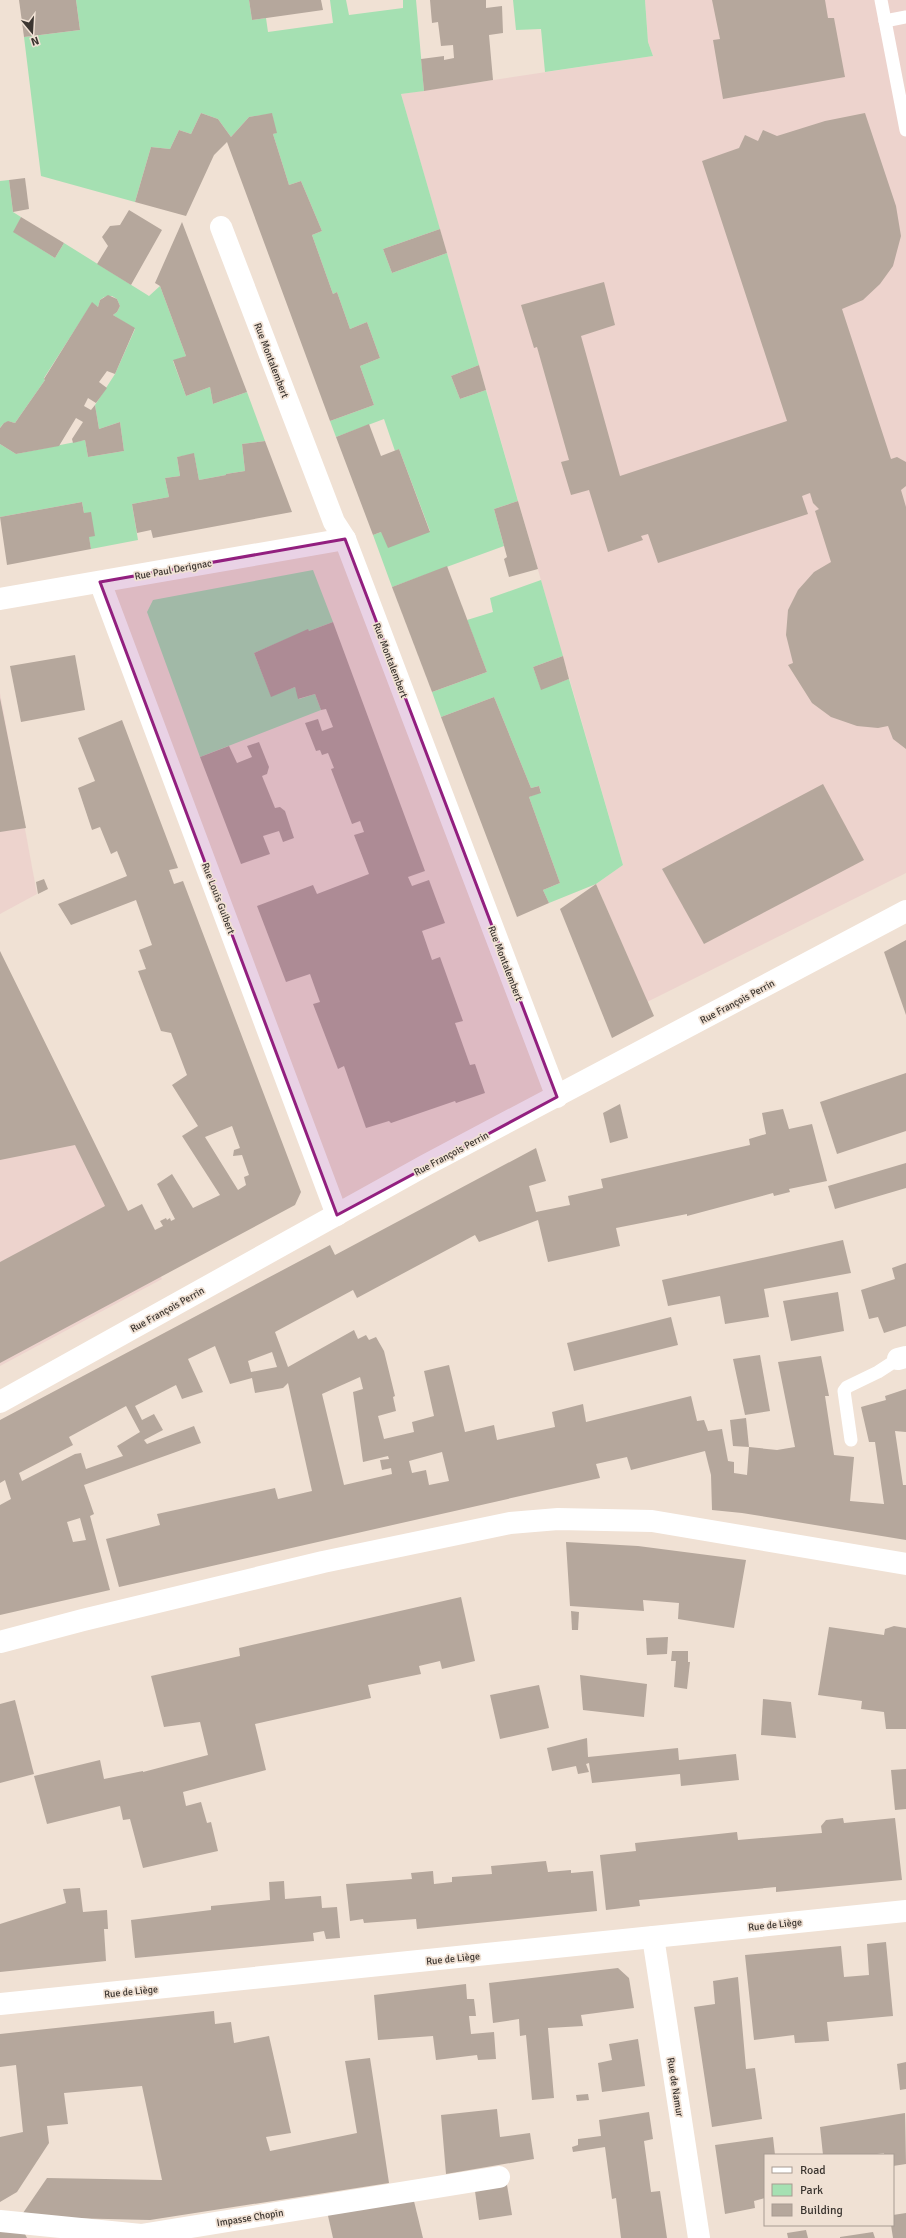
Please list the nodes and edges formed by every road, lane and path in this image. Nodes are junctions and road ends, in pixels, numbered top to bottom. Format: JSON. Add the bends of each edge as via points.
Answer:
{"nodes":[{"id":1,"x":881,"y":0,"type":"edge"},
{"id":2,"x":906,"y":17,"type":"edge"},
{"id":3,"x":885,"y":21,"type":"junction"},
{"id":4,"x":906,"y":130,"type":"edge"},
{"id":5,"x":221,"y":226,"type":"dead end"},
{"id":6,"x":345,"y":538,"type":"junction"},
{"id":7,"x":100,"y":582,"type":"junction"},
{"id":8,"x":0,"y":599,"type":"edge"},
{"id":9,"x":906,"y":911,"type":"edge"},
{"id":10,"x":556,"y":1097,"type":"junction"},
{"id":11,"x":337,"y":1215,"type":"junction"},
{"id":12,"x":902,"y":1358,"type":"edge"},
{"id":13,"x":0,"y":1402,"type":"edge"},
{"id":14,"x":851,"y":1440,"type":"dead end"},
{"id":15,"x":906,"y":1564,"type":"edge"},
{"id":16,"x":0,"y":1642,"type":"edge"},
{"id":17,"x":906,"y":1911,"type":"edge"},
{"id":18,"x":653,"y":1937,"type":"junction"},
{"id":19,"x":0,"y":2004,"type":"edge"},
{"id":20,"x":499,"y":2177,"type":"dead end"},
{"id":21,"x":0,"y":2221,"type":"edge"},
{"id":22,"x":699,"y":2238,"type":"edge"}],
"edges":[{"from":1,"to":3,"type":"lane"},
{"from":2,"to":3,"type":"lane"},
{"from":3,"to":4,"type":"lane"},
{"from":5,"to":6,"type":"street","name":"Rue Montalembert","via":[[334,522]]},
{"from":6,"to":7,"type":"street","name":"Rue Paul Derignac"},
{"from":6,"to":10,"type":"street","name":"Rue Montalembert"},
{"from":7,"to":8,"type":"street","name":"Rue Paul Derignac"},
{"from":7,"to":11,"type":"street","name":"Rue Louis Guibert"},
{"from":9,"to":10,"type":"street","name":"Rue François Perrin"},
{"from":10,"to":11,"type":"street","name":"Rue François Perrin"},
{"from":11,"to":13,"type":"street","name":"Rue François Perrin"},
{"from":12,"to":14,"type":"lane","via":[[844,1391]]},
{"from":15,"to":16,"type":"street","via":[[652,1522],[558,1519],[510,1523],[323,1562]]},
{"from":17,"to":18,"type":"street","name":"Rue de Liège"},
{"from":18,"to":19,"type":"street","name":"Rue de Liège"},
{"from":18,"to":22,"type":"street","name":"Rue de Namur"},
{"from":20,"to":21,"type":"street","name":"Impasse Chopin","via":[[141,2235]]}]}
